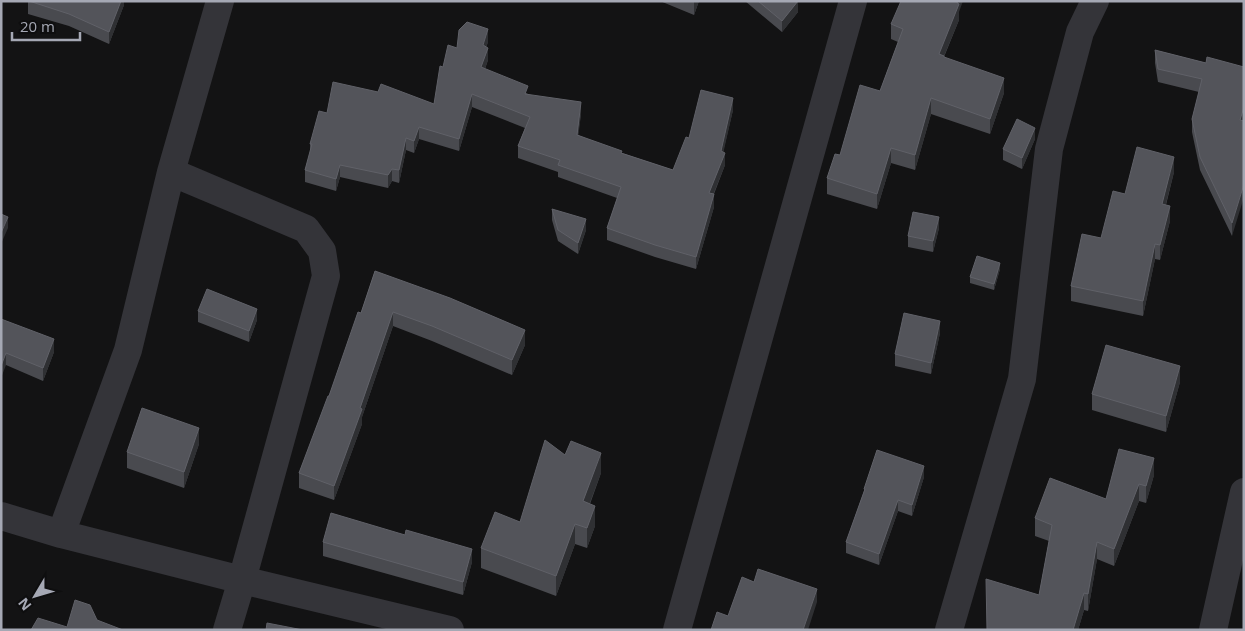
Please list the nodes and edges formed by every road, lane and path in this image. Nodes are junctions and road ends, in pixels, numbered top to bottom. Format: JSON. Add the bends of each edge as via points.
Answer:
{"nodes":[{"id":1,"x":220,"y":1,"type":"edge"},
{"id":2,"x":853,"y":1,"type":"edge"},
{"id":3,"x":1095,"y":1,"type":"edge"},
{"id":4,"x":170,"y":172,"type":"junction"},
{"id":5,"x":1244,"y":492,"type":"edge"},
{"id":6,"x":1,"y":516,"type":"edge"},
{"id":7,"x":61,"y":534,"type":"junction"},
{"id":8,"x":242,"y":580,"type":"junction"},
{"id":9,"x":227,"y":630,"type":"edge"},
{"id":10,"x":450,"y":630,"type":"edge"},
{"id":11,"x":677,"y":630,"type":"edge"},
{"id":12,"x":949,"y":630,"type":"edge"},
{"id":13,"x":1213,"y":630,"type":"edge"}],
"edges":[{"from":1,"to":4,"type":"street"},
{"from":2,"to":11,"type":"street"},
{"from":3,"to":12,"type":"street","via":[[1080,32],[1049,149],[1022,379]]},
{"from":4,"to":7,"type":"street","via":[[128,350]]},
{"from":4,"to":8,"type":"street","via":[[306,229],[322,251],[326,276]]},
{"from":5,"to":13,"type":"street"},
{"from":6,"to":7,"type":"street"},
{"from":7,"to":8,"type":"street"},
{"from":8,"to":9,"type":"street"},
{"from":8,"to":10,"type":"street"}]}
